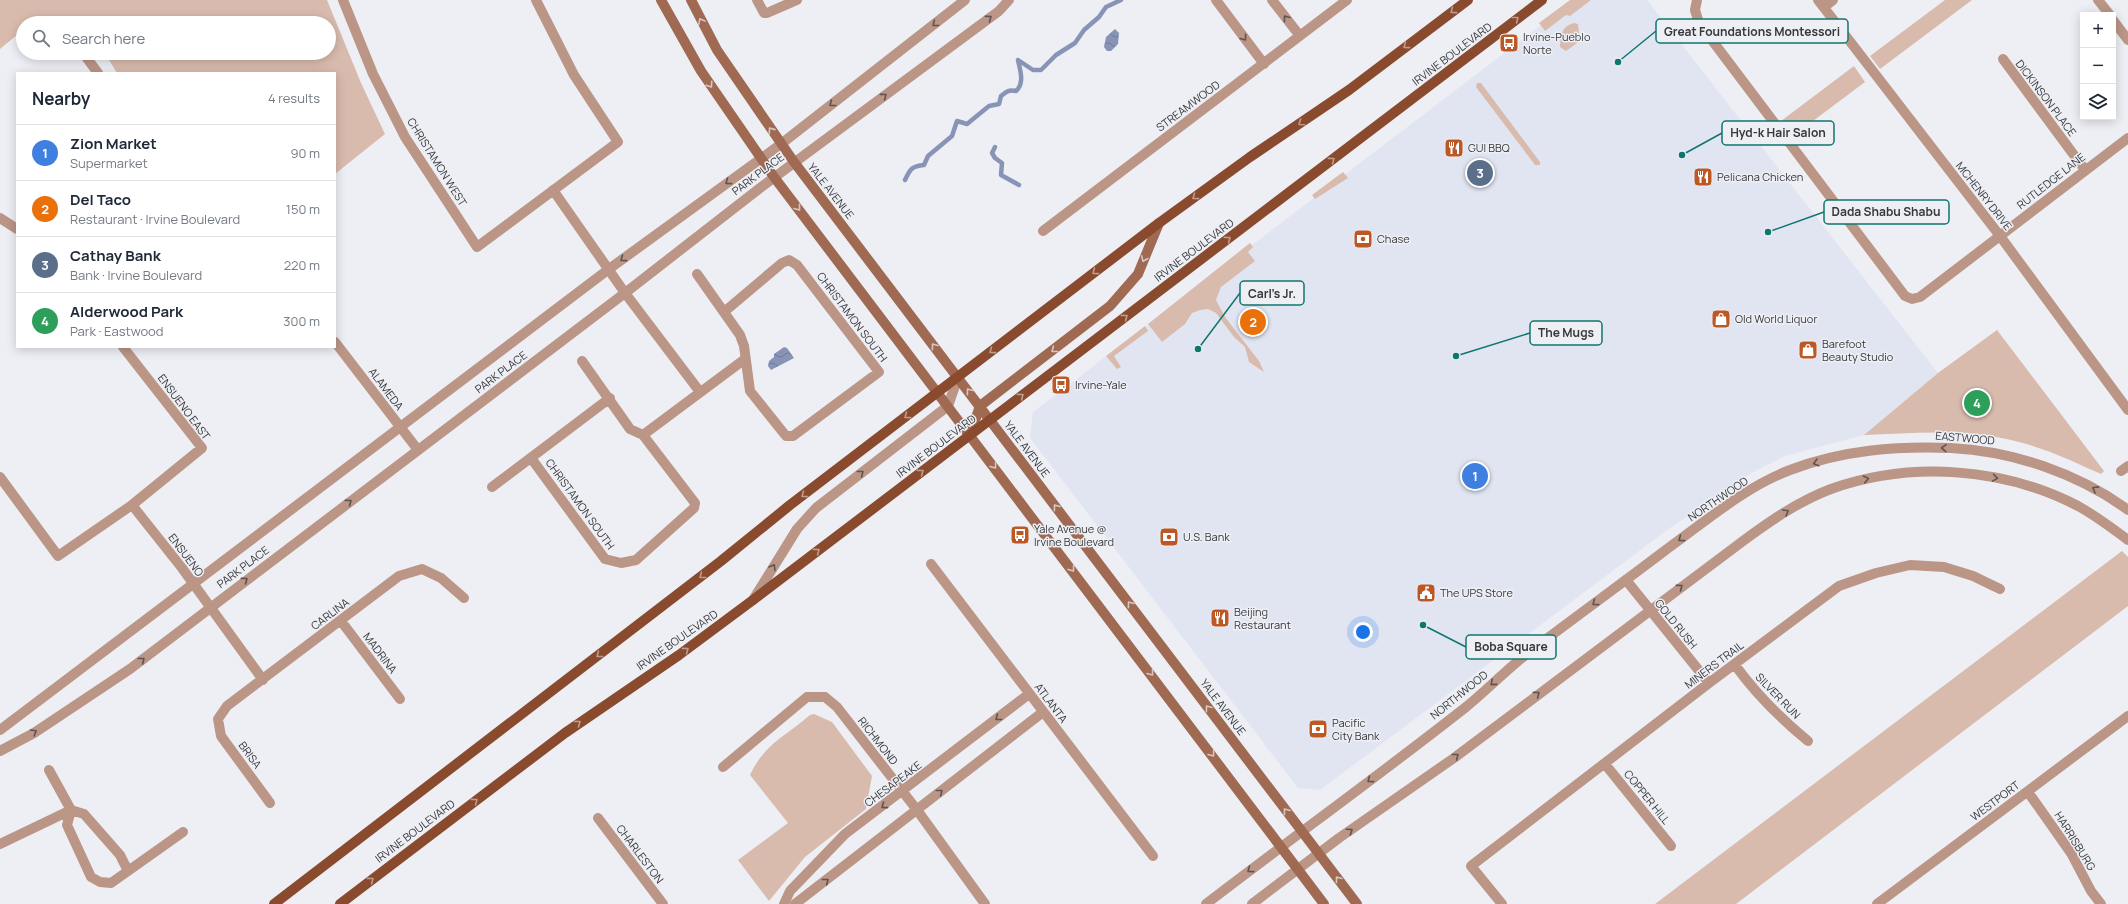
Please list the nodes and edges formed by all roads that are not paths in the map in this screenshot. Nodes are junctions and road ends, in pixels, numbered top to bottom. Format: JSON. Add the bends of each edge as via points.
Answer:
{"nodes":[{"id":1,"x":343,"y":0,"type":"edge"},
{"id":2,"x":536,"y":0,"type":"edge"},
{"id":3,"x":661,"y":0,"type":"edge"},
{"id":4,"x":691,"y":0,"type":"edge"},
{"id":5,"x":757,"y":0,"type":"edge"},
{"id":6,"x":797,"y":0,"type":"edge"},
{"id":7,"x":965,"y":0,"type":"edge"},
{"id":8,"x":1009,"y":0,"type":"edge"},
{"id":9,"x":1216,"y":0,"type":"edge"},
{"id":10,"x":1272,"y":0,"type":"edge"},
{"id":11,"x":1347,"y":0,"type":"edge"},
{"id":12,"x":1468,"y":0,"type":"edge"},
{"id":13,"x":1542,"y":0,"type":"edge"},
{"id":14,"x":1698,"y":0,"type":"edge"},
{"id":15,"x":1833,"y":0,"type":"edge"},
{"id":16,"x":2098,"y":0,"type":"edge"},
{"id":17,"x":1821,"y":4,"type":"edge"},
{"id":18,"x":2108,"y":12,"type":"edge"},
{"id":19,"x":2116,"y":24,"type":"edge"},
{"id":20,"x":1300,"y":36,"type":"junction"},
{"id":21,"x":2128,"y":40,"type":"edge"},
{"id":22,"x":2003,"y":59,"type":"dead end"},
{"id":23,"x":88,"y":60,"type":"edge"},
{"id":24,"x":1264,"y":64,"type":"junction"},
{"id":25,"x":97,"y":72,"type":"edge"},
{"id":26,"x":2128,"y":138,"type":"edge"},
{"id":27,"x":781,"y":144,"type":"junction"},
{"id":28,"x":761,"y":159,"type":"junction"},
{"id":29,"x":794,"y":162,"type":"junction"},
{"id":30,"x":2086,"y":170,"type":"junction"},
{"id":31,"x":774,"y":177,"type":"junction"},
{"id":32,"x":553,"y":190,"type":"junction"},
{"id":33,"x":0,"y":218,"type":"edge"},
{"id":34,"x":1159,"y":223,"type":"junction"},
{"id":35,"x":16,"y":228,"type":"edge"},
{"id":36,"x":1043,"y":231,"type":"dead end"},
{"id":37,"x":2000,"y":236,"type":"junction"},
{"id":38,"x":609,"y":269,"type":"junction"},
{"id":39,"x":697,"y":274,"type":"dead end"},
{"id":40,"x":626,"y":293,"type":"junction"},
{"id":41,"x":724,"y":312,"type":"junction"},
{"id":42,"x":336,"y":343,"type":"edge"},
{"id":43,"x":124,"y":348,"type":"edge"},
{"id":44,"x":745,"y":359,"type":"junction"},
{"id":45,"x":582,"y":361,"type":"dead end"},
{"id":46,"x":958,"y":377,"type":"junction"},
{"id":47,"x":700,"y":392,"type":"junction"},
{"id":48,"x":938,"y":392,"type":"junction"},
{"id":49,"x":610,"y":398,"type":"junction"},
{"id":50,"x":948,"y":406,"type":"junction"},
{"id":51,"x":980,"y":406,"type":"junction"},
{"id":52,"x":2128,"y":410,"type":"edge"},
{"id":53,"x":990,"y":420,"type":"junction"},
{"id":54,"x":400,"y":427,"type":"junction"},
{"id":55,"x":643,"y":435,"type":"junction"},
{"id":56,"x":970,"y":435,"type":"junction"},
{"id":57,"x":418,"y":450,"type":"junction"},
{"id":58,"x":531,"y":458,"type":"junction"},
{"id":59,"x":1790,"y":470,"type":"joint"},
{"id":60,"x":0,"y":477,"type":"edge"},
{"id":61,"x":492,"y":486,"type":"dead end"},
{"id":62,"x":132,"y":504,"type":"junction"},
{"id":63,"x":2128,"y":510,"type":"edge"},
{"id":64,"x":2128,"y":540,"type":"edge"},
{"id":65,"x":931,"y":564,"type":"dead end"},
{"id":66,"x":1626,"y":580,"type":"junction"},
{"id":67,"x":193,"y":584,"type":"junction"},
{"id":68,"x":2000,"y":589,"type":"dead end"},
{"id":69,"x":464,"y":598,"type":"dead end"},
{"id":70,"x":753,"y":600,"type":"junction"},
{"id":71,"x":210,"y":607,"type":"junction"},
{"id":72,"x":1649,"y":610,"type":"junction"},
{"id":73,"x":341,"y":621,"type":"junction"},
{"id":74,"x":1734,"y":665,"type":"junction"},
{"id":75,"x":263,"y":680,"type":"junction"},
{"id":76,"x":1709,"y":683,"type":"junction"},
{"id":77,"x":1029,"y":694,"type":"junction"},
{"id":78,"x":400,"y":699,"type":"dead end"},
{"id":79,"x":1043,"y":712,"type":"junction"},
{"id":80,"x":2128,"y":716,"type":"edge"},
{"id":81,"x":218,"y":719,"type":"joint"},
{"id":82,"x":0,"y":730,"type":"edge"},
{"id":83,"x":1808,"y":741,"type":"dead end"},
{"id":84,"x":0,"y":751,"type":"edge"},
{"id":85,"x":1605,"y":764,"type":"junction"},
{"id":86,"x":723,"y":767,"type":"dead end"},
{"id":87,"x":49,"y":770,"type":"dead end"},
{"id":88,"x":902,"y":792,"type":"junction"},
{"id":89,"x":2028,"y":792,"type":"junction"},
{"id":90,"x":270,"y":803,"type":"dead end"},
{"id":91,"x":71,"y":810,"type":"junction"},
{"id":92,"x":917,"y":810,"type":"junction"},
{"id":93,"x":598,"y":818,"type":"dead end"},
{"id":94,"x":183,"y":832,"type":"dead end"},
{"id":95,"x":1302,"y":832,"type":"junction"},
{"id":96,"x":0,"y":844,"type":"edge"},
{"id":97,"x":1671,"y":846,"type":"dead end"},
{"id":98,"x":1281,"y":847,"type":"junction"},
{"id":99,"x":1318,"y":854,"type":"junction"},
{"id":100,"x":1153,"y":856,"type":"dead end"},
{"id":101,"x":1298,"y":869,"type":"junction"},
{"id":102,"x":128,"y":871,"type":"junction"},
{"id":103,"x":274,"y":904,"type":"edge"},
{"id":104,"x":340,"y":904,"type":"edge"},
{"id":105,"x":663,"y":904,"type":"edge"},
{"id":106,"x":784,"y":904,"type":"edge"},
{"id":107,"x":795,"y":904,"type":"edge"},
{"id":108,"x":985,"y":904,"type":"edge"},
{"id":109,"x":1206,"y":904,"type":"edge"},
{"id":110,"x":1252,"y":904,"type":"edge"},
{"id":111,"x":1324,"y":904,"type":"edge"},
{"id":112,"x":1357,"y":904,"type":"edge"},
{"id":113,"x":1502,"y":904,"type":"edge"},
{"id":114,"x":1877,"y":904,"type":"edge"},
{"id":115,"x":2101,"y":904,"type":"edge"}],
"edges":[{"from":1,"to":32,"type":"street","name":"CHRISTAMON WEST","via":[[373,74],[405,137],[477,247]]},
{"from":2,"to":32,"type":"street","via":[[574,75],[618,142]]},
{"from":3,"to":28,"type":"main road","one_way":true,"via":[[701,71]]},
{"from":27,"to":4,"type":"main road","name":"YALE AVENUE","one_way":true,"via":[[717,50]]},
{"from":5,"to":6,"type":"street","via":[[767,14]]},
{"from":7,"to":27,"type":"street","name":"PARK PLACE","one_way":true},
{"from":29,"to":8,"type":"street","name":"PARK PLACE","one_way":true,"via":[[998,11]]},
{"from":9,"to":24,"type":"street","one_way":true},
{"from":20,"to":10,"type":"street","one_way":true},
{"from":11,"to":20,"type":"street","name":"STREAMWOOD"},
{"from":12,"to":34,"type":"main road","one_way":true,"via":[[1349,90]]},
{"from":53,"to":13,"type":"main road","name":"IRVINE BOULEVARD","one_way":true},
{"from":14,"to":37,"type":"street","name":"RUTLEDGE LANE","via":[[1695,10],[1699,23],[1905,296],[1912,299],[1920,297]]},
{"from":15,"to":17,"type":"street"},
{"from":16,"to":18,"type":"street"},
{"from":17,"to":37,"type":"street","name":"MCHENRY DRIVE"},
{"from":19,"to":21,"type":"street"},
{"from":20,"to":24,"type":"street","name":"STREAMWOOD"},
{"from":22,"to":30,"type":"street","name":"DICKINSON PLACE"},
{"from":23,"to":25,"type":"street"},
{"from":24,"to":36,"type":"street","name":"STREAMWOOD"},
{"from":26,"to":30,"type":"street","name":"RUTLEDGE LANE"},
{"from":27,"to":28,"type":"street","name":"PARK PLACE"},
{"from":27,"to":29,"type":"main road","name":"YALE AVENUE"},
{"from":28,"to":31,"type":"main road"},
{"from":28,"to":38,"type":"street","name":"PARK PLACE","one_way":true},
{"from":29,"to":31,"type":"street","name":"PARK PLACE"},
{"from":46,"to":29,"type":"main road","name":"YALE AVENUE","one_way":true},
{"from":30,"to":37,"type":"street","name":"RUTLEDGE LANE"},
{"from":31,"to":40,"type":"street","name":"PARK PLACE"},
{"from":31,"to":48,"type":"main road","one_way":true},
{"from":32,"to":38,"type":"street"},
{"from":33,"to":35,"type":"street"},
{"from":34,"to":46,"type":"main road","one_way":true},
{"from":34,"to":51,"type":"main road","one_way":true,"via":[[1138,274],[1124,292],[1110,306]]},
{"from":37,"to":52,"type":"street","name":"MCHENRY DRIVE"},
{"from":38,"to":40,"type":"street"},
{"from":38,"to":54,"type":"street","name":"PARK PLACE"},
{"from":39,"to":41,"type":"street","name":"CHRISTAMON SOUTH"},
{"from":40,"to":47,"type":"street"},
{"from":40,"to":57,"type":"street","name":"PARK PLACE"},
{"from":41,"to":44,"type":"street","name":"CHRISTAMON SOUTH","via":[[740,335]]},
{"from":41,"to":44,"type":"street","name":"CHRISTAMON SOUTH","via":[[782,263],[789,260],[797,265],[879,372],[793,436],[786,436],[750,391]]},
{"from":42,"to":54,"type":"street","name":"ALAMEDA"},
{"from":43,"to":62,"type":"street","name":"ENSUENO EAST","via":[[202,448]]},
{"from":44,"to":47,"type":"street"},
{"from":45,"to":49,"type":"street","name":"CHRISTAMON SOUTH"},
{"from":46,"to":48,"type":"main road"},
{"from":46,"to":50,"type":"street"},
{"from":51,"to":46,"type":"main road","name":"YALE AVENUE","one_way":true},
{"from":47,"to":55,"type":"street"},
{"from":48,"to":50,"type":"main road"},
{"from":48,"to":103,"type":"main road","one_way":true,"via":[[520,717]]},
{"from":49,"to":55,"type":"street","name":"CHRISTAMON SOUTH","via":[[630,429]]},
{"from":49,"to":58,"type":"street","name":"CHRISTAMON SOUTH"},
{"from":50,"to":56,"type":"main road"},
{"from":70,"to":50,"type":"street","one_way":true,"via":[[797,529],[816,508]]},
{"from":51,"to":53,"type":"main road","name":"YALE AVENUE"},
{"from":51,"to":56,"type":"main road"},
{"from":53,"to":56,"type":"main road","name":"IRVINE BOULEVARD"},
{"from":95,"to":53,"type":"main road","name":"YALE AVENUE","one_way":true},
{"from":54,"to":57,"type":"street","name":"ALAMEDA"},
{"from":54,"to":67,"type":"street","name":"PARK PLACE"},
{"from":55,"to":58,"type":"street","name":"CHRISTAMON SOUTH","via":[[695,503],[694,508],[636,560],[621,563],[605,559]]},
{"from":70,"to":56,"type":"main road","name":"IRVINE BOULEVARD","one_way":true},
{"from":56,"to":98,"type":"main road","one_way":true},
{"from":71,"to":57,"type":"street","name":"PARK PLACE","one_way":true},
{"from":58,"to":61,"type":"street","name":"CHRISTAMON SOUTH"},
{"from":63,"to":59,"type":"street","name":"EASTWOOD","one_way":true,"via":[[2115,500],[2056,471],[2009,455],[1969,449],[1910,446],[1861,450]]},
{"from":59,"to":66,"type":"street","name":"NORTHWOOD","one_way":true,"via":[[1749,491]]},
{"from":60,"to":62,"type":"street","via":[[58,556]]},
{"from":62,"to":67,"type":"street","name":"ENSUENO"},
{"from":72,"to":64,"type":"street","one_way":true,"via":[[1770,521],[1803,502],[1830,490],[1895,473],[1959,472],[2001,479],[2043,491],[2078,506]]},
{"from":65,"to":77,"type":"street","name":"ATLANTA"},
{"from":66,"to":72,"type":"street","name":"GOLD RUSH"},
{"from":66,"to":95,"type":"street","name":"NORTHWOOD","one_way":true,"via":[[1525,655],[1468,705]]},
{"from":67,"to":71,"type":"street","name":"ENSUENO"},
{"from":67,"to":82,"type":"street","name":"PARK PLACE"},
{"from":68,"to":74,"type":"street","name":"MINERS TRAIL","via":[[1973,576],[1944,567],[1910,565],[1876,573],[1839,586]]},
{"from":69,"to":73,"type":"street","name":"CARLINA","via":[[441,578],[422,569],[399,576]]},
{"from":104,"to":70,"type":"main road","name":"IRVINE BOULEVARD","one_way":true,"via":[[564,733],[679,655]]},
{"from":71,"to":75,"type":"street","name":"ENSUENO"},
{"from":84,"to":71,"type":"street","name":"PARK PLACE","one_way":true,"via":[[34,733],[130,669]]},
{"from":72,"to":76,"type":"street","name":"GOLD RUSH"},
{"from":99,"to":72,"type":"street","one_way":true,"via":[[1447,763]]},
{"from":73,"to":75,"type":"street","name":"CARLINA"},
{"from":73,"to":78,"type":"street","name":"MADRINA"},
{"from":74,"to":76,"type":"street","name":"MINERS TRAIL"},
{"from":74,"to":83,"type":"street","name":"SILVER RUN","via":[[1782,720]]},
{"from":75,"to":81,"type":"street","name":"CARLINA","via":[[227,706]]},
{"from":76,"to":85,"type":"street","name":"MINERS TRAIL"},
{"from":77,"to":79,"type":"street","name":"ATLANTA"},
{"from":77,"to":88,"type":"street","name":"CHESAPEAKE","one_way":true},
{"from":92,"to":79,"type":"street","one_way":true},
{"from":79,"to":100,"type":"street","name":"ATLANTA"},
{"from":80,"to":89,"type":"street","name":"WESTPORT"},
{"from":81,"to":90,"type":"street","name":"BRISA","via":[[221,736]]},
{"from":85,"to":97,"type":"street","name":"COPPER HILL"},
{"from":85,"to":113,"type":"street","name":"MINERS TRAIL","via":[[1471,866]]},
{"from":86,"to":88,"type":"street","name":"RICHMOND","via":[[807,697],[825,697],[837,708]]},
{"from":87,"to":91,"type":"street"},
{"from":88,"to":92,"type":"street","name":"RICHMOND"},
{"from":88,"to":106,"type":"street","name":"CHESAPEAKE","one_way":true,"via":[[845,834],[790,891]]},
{"from":89,"to":114,"type":"street","name":"WESTPORT"},
{"from":89,"to":115,"type":"street","name":"HARRISBURG","via":[[2071,853],[2091,891]]},
{"from":91,"to":96,"type":"street"},
{"from":91,"to":102,"type":"street","via":[[84,814],[120,855]]},
{"from":91,"to":102,"type":"street","via":[[67,825],[91,877],[100,882],[111,883]]},
{"from":107,"to":92,"type":"street","one_way":true},
{"from":92,"to":108,"type":"street","name":"RICHMOND"},
{"from":93,"to":105,"type":"street","name":"CHARLESTON"},
{"from":94,"to":102,"type":"street"},
{"from":95,"to":98,"type":"street","name":"NORTHWOOD"},
{"from":95,"to":99,"type":"main road","name":"YALE AVENUE"},
{"from":98,"to":101,"type":"main road"},
{"from":98,"to":109,"type":"street","name":"NORTHWOOD","one_way":true},
{"from":99,"to":101,"type":"street"},
{"from":112,"to":99,"type":"main road","name":"YALE AVENUE","one_way":true},
{"from":101,"to":110,"type":"street"},
{"from":101,"to":111,"type":"main road"}]}
